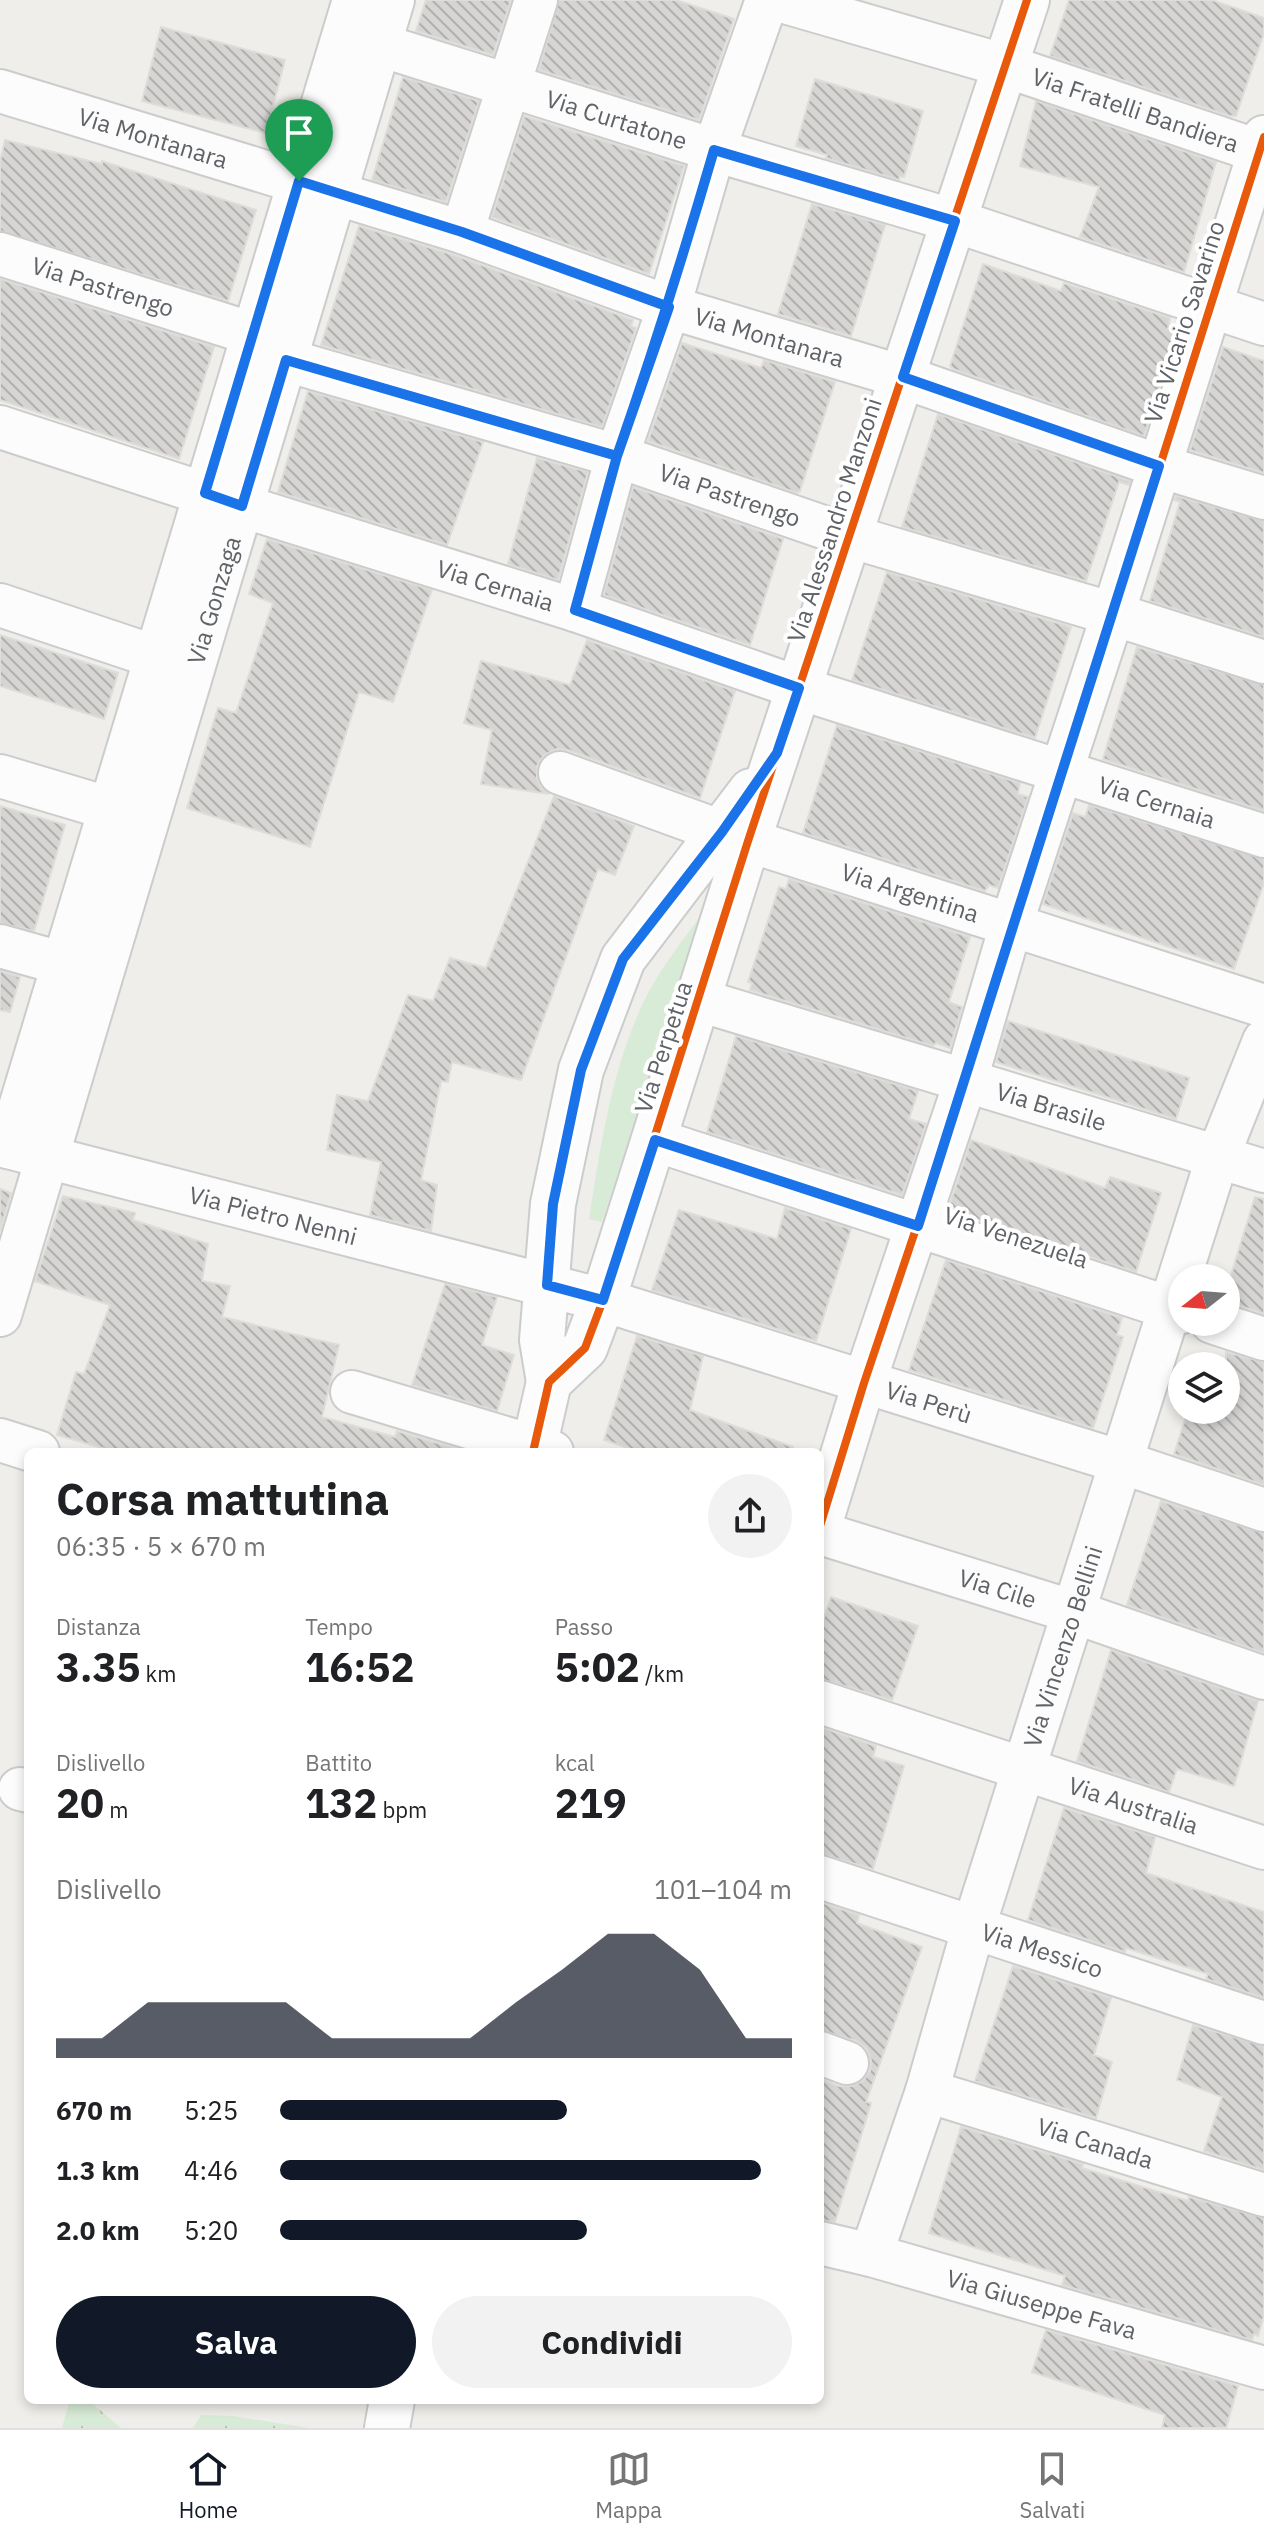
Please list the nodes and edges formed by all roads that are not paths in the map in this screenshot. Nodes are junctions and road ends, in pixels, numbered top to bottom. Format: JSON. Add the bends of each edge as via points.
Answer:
{"nodes":[{"id":1,"x":354,"y":0,"type":"edge"},
{"id":2,"x":393,"y":0,"type":"edge"},
{"id":3,"x":536,"y":0,"type":"edge"},
{"id":4,"x":767,"y":0,"type":"edge"},
{"id":5,"x":778,"y":0,"type":"edge"},
{"id":6,"x":1027,"y":0,"type":"edge"},
{"id":7,"x":380,"y":45,"type":"junction"},
{"id":8,"x":1006,"y":66,"type":"junction"},
{"id":9,"x":509,"y":85,"type":"junction"},
{"id":10,"x":0,"y":91,"type":"edge"},
{"id":11,"x":1263,"y":147,"type":"edge"},
{"id":12,"x":714,"y":150,"type":"junction"},
{"id":13,"x":318,"y":187,"type":"junction"},
{"id":14,"x":955,"y":221,"type":"junction"},
{"id":15,"x":462,"y":232,"type":"junction"},
{"id":16,"x":0,"y":254,"type":"edge"},
{"id":17,"x":669,"y":307,"type":"junction"},
{"id":18,"x":1210,"y":307,"type":"junction"},
{"id":19,"x":1264,"y":324,"type":"edge"},
{"id":20,"x":253,"y":334,"type":"junction"},
{"id":21,"x":286,"y":360,"type":"junction"},
{"id":22,"x":903,"y":377,"type":"junction"},
{"id":23,"x":0,"y":427,"type":"edge"},
{"id":24,"x":617,"y":456,"type":"junction"},
{"id":25,"x":1159,"y":466,"type":"junction"},
{"id":26,"x":1264,"y":498,"type":"edge"},
{"id":27,"x":224,"y":500,"type":"junction"},
{"id":28,"x":849,"y":536,"type":"junction"},
{"id":29,"x":0,"y":605,"type":"edge"},
{"id":30,"x":575,"y":610,"type":"junction"},
{"id":31,"x":1113,"y":614,"type":"junction"},
{"id":32,"x":156,"y":657,"type":"junction"},
{"id":33,"x":1264,"y":662,"type":"edge"},
{"id":34,"x":799,"y":688,"type":"junction"},
{"id":35,"x":1062,"y":771,"type":"junction"},
{"id":36,"x":560,"y":773,"type":"dead end"},
{"id":37,"x":0,"y":776,"type":"edge"},
{"id":38,"x":111,"y":809,"type":"junction"},
{"id":39,"x":735,"y":836,"type":"junction"},
{"id":40,"x":1264,"y":836,"type":"edge"},
{"id":41,"x":1011,"y":925,"type":"junction"},
{"id":42,"x":0,"y":946,"type":"edge"},
{"id":43,"x":64,"y":964,"type":"junction"},
{"id":44,"x":699,"y":1000,"type":"junction"},
{"id":45,"x":1264,"y":1006,"type":"edge"},
{"id":46,"x":1264,"y":1041,"type":"edge"},
{"id":47,"x":965,"y":1083,"type":"junction"},
{"id":48,"x":655,"y":1140,"type":"junction"},
{"id":49,"x":4,"y":1146,"type":"edge"},
{"id":50,"x":1218,"y":1156,"type":"junction"},
{"id":51,"x":49,"y":1157,"type":"junction"},
{"id":52,"x":1264,"y":1171,"type":"edge"},
{"id":53,"x":918,"y":1226,"type":"junction"},
{"id":54,"x":1189,"y":1264,"type":"edge"},
{"id":55,"x":547,"y":1285,"type":"junction"},
{"id":56,"x":603,"y":1300,"type":"junction"},
{"id":57,"x":1168,"y":1307,"type":"edge"},
{"id":58,"x":0,"y":1315,"type":"edge"},
{"id":59,"x":1240,"y":1331,"type":"edge"},
{"id":60,"x":1168,"y":1332,"type":"edge"},
{"id":61,"x":1264,"y":1339,"type":"edge"},
{"id":62,"x":549,"y":1382,"type":"junction"},
{"id":63,"x":864,"y":1383,"type":"junction"},
{"id":64,"x":352,"y":1392,"type":"dead end"},
{"id":65,"x":0,"y":1440,"type":"edge"},
{"id":66,"x":25,"y":1448,"type":"edge"},
{"id":67,"x":534,"y":1448,"type":"edge"},
{"id":68,"x":540,"y":1448,"type":"edge"},
{"id":69,"x":1121,"y":1462,"type":"junction"},
{"id":70,"x":1264,"y":1510,"type":"edge"},
{"id":71,"x":824,"y":1513,"type":"edge"},
{"id":72,"x":824,"y":1534,"type":"edge"},
{"id":73,"x":1074,"y":1612,"type":"junction"},
{"id":74,"x":1264,"y":1678,"type":"edge"},
{"id":75,"x":824,"y":1703,"type":"edge"},
{"id":76,"x":1024,"y":1768,"type":"junction"},
{"id":77,"x":1264,"y":1848,"type":"edge"},
{"id":78,"x":824,"y":1878,"type":"edge"},
{"id":79,"x":974,"y":1926,"type":"junction"},
{"id":80,"x":1264,"y":2023,"type":"edge"},
{"id":81,"x":927,"y":2091,"type":"junction"},
{"id":82,"x":1264,"y":2195,"type":"edge"},
{"id":83,"x":824,"y":2244,"type":"edge"},
{"id":84,"x":871,"y":2255,"type":"junction"},
{"id":85,"x":1264,"y":2368,"type":"edge"},
{"id":86,"x":391,"y":2404,"type":"edge"},
{"id":87,"x":387,"y":2428,"type":"edge"}],
"edges":[{"from":1,"to":13,"type":"street","name":"Via Gonzaga"},
{"from":2,"to":7,"type":"street","name":"Via Gonzaga"},
{"from":3,"to":9,"type":"street"},
{"from":4,"to":12,"type":"street"},
{"from":5,"to":8,"type":"street","name":"Via Fratelli Bandiera"},
{"from":6,"to":8,"type":"street","name":"Via Alessandro Manzoni"},
{"from":7,"to":9,"type":"street","name":"Via Curtatone"},
{"from":7,"to":13,"type":"street","name":"Via Gonzaga"},
{"from":8,"to":11,"type":"street","name":"Via Fratelli Bandiera"},
{"from":8,"to":14,"type":"street","name":"Via Alessandro Manzoni"},
{"from":9,"to":12,"type":"street","name":"Via Curtatone"},
{"from":9,"to":15,"type":"street"},
{"from":10,"to":13,"type":"street","name":"Via Montanara"},
{"from":11,"to":18,"type":"street","name":"Via Vicario Savarino"},
{"from":12,"to":14,"type":"street","name":"Via Curtatone"},
{"from":12,"to":17,"type":"street"},
{"from":13,"to":15,"type":"street","name":"Via Montanara"},
{"from":13,"to":20,"type":"street","name":"Via Gonzaga"},
{"from":13,"to":21,"type":"street","name":"Via Gonzaga"},
{"from":14,"to":18,"type":"street","name":"Via Curtatone"},
{"from":14,"to":22,"type":"street","name":"Via Alessandro Manzoni"},
{"from":15,"to":17,"type":"street","name":"Via Montanara"},
{"from":16,"to":20,"type":"street","name":"Via Pastrengo"},
{"from":17,"to":22,"type":"street","name":"Via Montanara"},
{"from":17,"to":24,"type":"street"},
{"from":18,"to":19,"type":"street","name":"Via Curtatone"},
{"from":18,"to":25,"type":"street","name":"Via Vicario Savarino"},
{"from":20,"to":27,"type":"street","name":"Via Gonzaga"},
{"from":21,"to":24,"type":"street","name":"Via Pastrengo"},
{"from":21,"to":27,"type":"street","name":"Via Gonzaga"},
{"from":22,"to":25,"type":"street","name":"Via Montanara"},
{"from":22,"to":28,"type":"street","name":"Via Alessandro Manzoni"},
{"from":23,"to":27,"type":"street","name":"Via Cernaia"},
{"from":24,"to":28,"type":"street","name":"Via Pastrengo"},
{"from":24,"to":30,"type":"street"},
{"from":25,"to":26,"type":"street","name":"Via Montanara"},
{"from":25,"to":31,"type":"street","name":"Via Vicario Savarino"},
{"from":27,"to":30,"type":"street","name":"Via Cernaia"},
{"from":27,"to":32,"type":"street","name":"Via Gonzaga"},
{"from":27,"to":51,"type":"street","name":"Via Gonzaga"},
{"from":28,"to":31,"type":"street","name":"Via Pastrengo"},
{"from":28,"to":34,"type":"street","name":"Via Alessandro Manzoni"},
{"from":29,"to":32,"type":"street"},
{"from":30,"to":34,"type":"street","name":"Via Cernaia"},
{"from":31,"to":33,"type":"street","name":"Via Pastrengo"},
{"from":31,"to":35,"type":"street","name":"Via Vicario Savarino"},
{"from":32,"to":38,"type":"street","name":"Via Gonzaga"},
{"from":34,"to":35,"type":"street","name":"Via Cernaia"},
{"from":34,"to":39,"type":"street","via":[[777,753]]},
{"from":35,"to":40,"type":"street","name":"Via Cernaia"},
{"from":35,"to":41,"type":"street","name":"Via Vicario Savarino"},
{"from":36,"to":39,"type":"street","name":"Via Argentina"},
{"from":37,"to":38,"type":"street"},
{"from":38,"to":43,"type":"street","name":"Via Gonzaga"},
{"from":39,"to":41,"type":"street","name":"Via Argentina"},
{"from":39,"to":44,"type":"street","name":"Via Perpetua"},
{"from":39,"to":55,"type":"street","via":[[623,959],[581,1070],[553,1204]]},
{"from":41,"to":45,"type":"street","name":"Via Argentina"},
{"from":41,"to":47,"type":"street","name":"Via Vicario Savarino"},
{"from":42,"to":43,"type":"street"},
{"from":43,"to":49,"type":"street","name":"Via Gonzaga"},
{"from":44,"to":47,"type":"street","name":"Via Brasile"},
{"from":44,"to":48,"type":"street","name":"Via Perpetua"},
{"from":46,"to":50,"type":"street","name":"Via Vincenzo Bellini"},
{"from":47,"to":50,"type":"street","name":"Via Brasile"},
{"from":47,"to":53,"type":"street","name":"Via Vicario Savarino"},
{"from":48,"to":53,"type":"street","name":"Via Venezuela"},
{"from":48,"to":56,"type":"street","name":"Via Perpetua"},
{"from":49,"to":51,"type":"street","name":"Via Pietro Nenni"},
{"from":50,"to":52,"type":"street","name":"Via Brasile"},
{"from":50,"to":54,"type":"street","name":"Via Vincenzo Bellini"},
{"from":51,"to":55,"type":"street","name":"Via Pietro Nenni"},
{"from":51,"to":58,"type":"street","name":"Via Gonzaga"},
{"from":53,"to":57,"type":"street","name":"Via Venezuela"},
{"from":53,"to":63,"type":"street","name":"Via Vicario Savarino"},
{"from":55,"to":56,"type":"street","name":"Via Perù"},
{"from":55,"to":62,"type":"street","via":[[542,1340]]},
{"from":56,"to":62,"type":"street","name":"Via Perpetua","via":[[585,1348]]},
{"from":56,"to":63,"type":"street","name":"Via Perù"},
{"from":59,"to":61,"type":"street"},
{"from":60,"to":69,"type":"street","name":"Via Vincenzo Bellini"},
{"from":62,"to":68,"type":"street"},
{"from":63,"to":69,"type":"street","name":"Via Perù"},
{"from":63,"to":71,"type":"street","name":"Via Vicario Savarino"},
{"from":64,"to":67,"type":"street"},
{"from":65,"to":66,"type":"street"},
{"from":69,"to":70,"type":"street","name":"Via Perù"},
{"from":69,"to":73,"type":"street","name":"Via Vincenzo Bellini"},
{"from":72,"to":73,"type":"street","name":"Via Cile"},
{"from":73,"to":74,"type":"street","name":"Via Cile"},
{"from":73,"to":76,"type":"street","name":"Via Vincenzo Bellini"},
{"from":75,"to":76,"type":"street","name":"Via Australia"},
{"from":76,"to":77,"type":"street","name":"Via Australia"},
{"from":76,"to":79,"type":"street","name":"Via Vincenzo Bellini"},
{"from":78,"to":79,"type":"street","name":"Via Messico"},
{"from":79,"to":80,"type":"street","name":"Via Messico"},
{"from":79,"to":81,"type":"street","name":"Via Vincenzo Bellini"},
{"from":81,"to":82,"type":"street","name":"Via Canada"},
{"from":81,"to":84,"type":"street","name":"Via Vincenzo Bellini"},
{"from":83,"to":84,"type":"street","name":"Via Giuseppe Fava"},
{"from":84,"to":85,"type":"street","name":"Via Giuseppe Fava"},
{"from":86,"to":87,"type":"street"}]}
